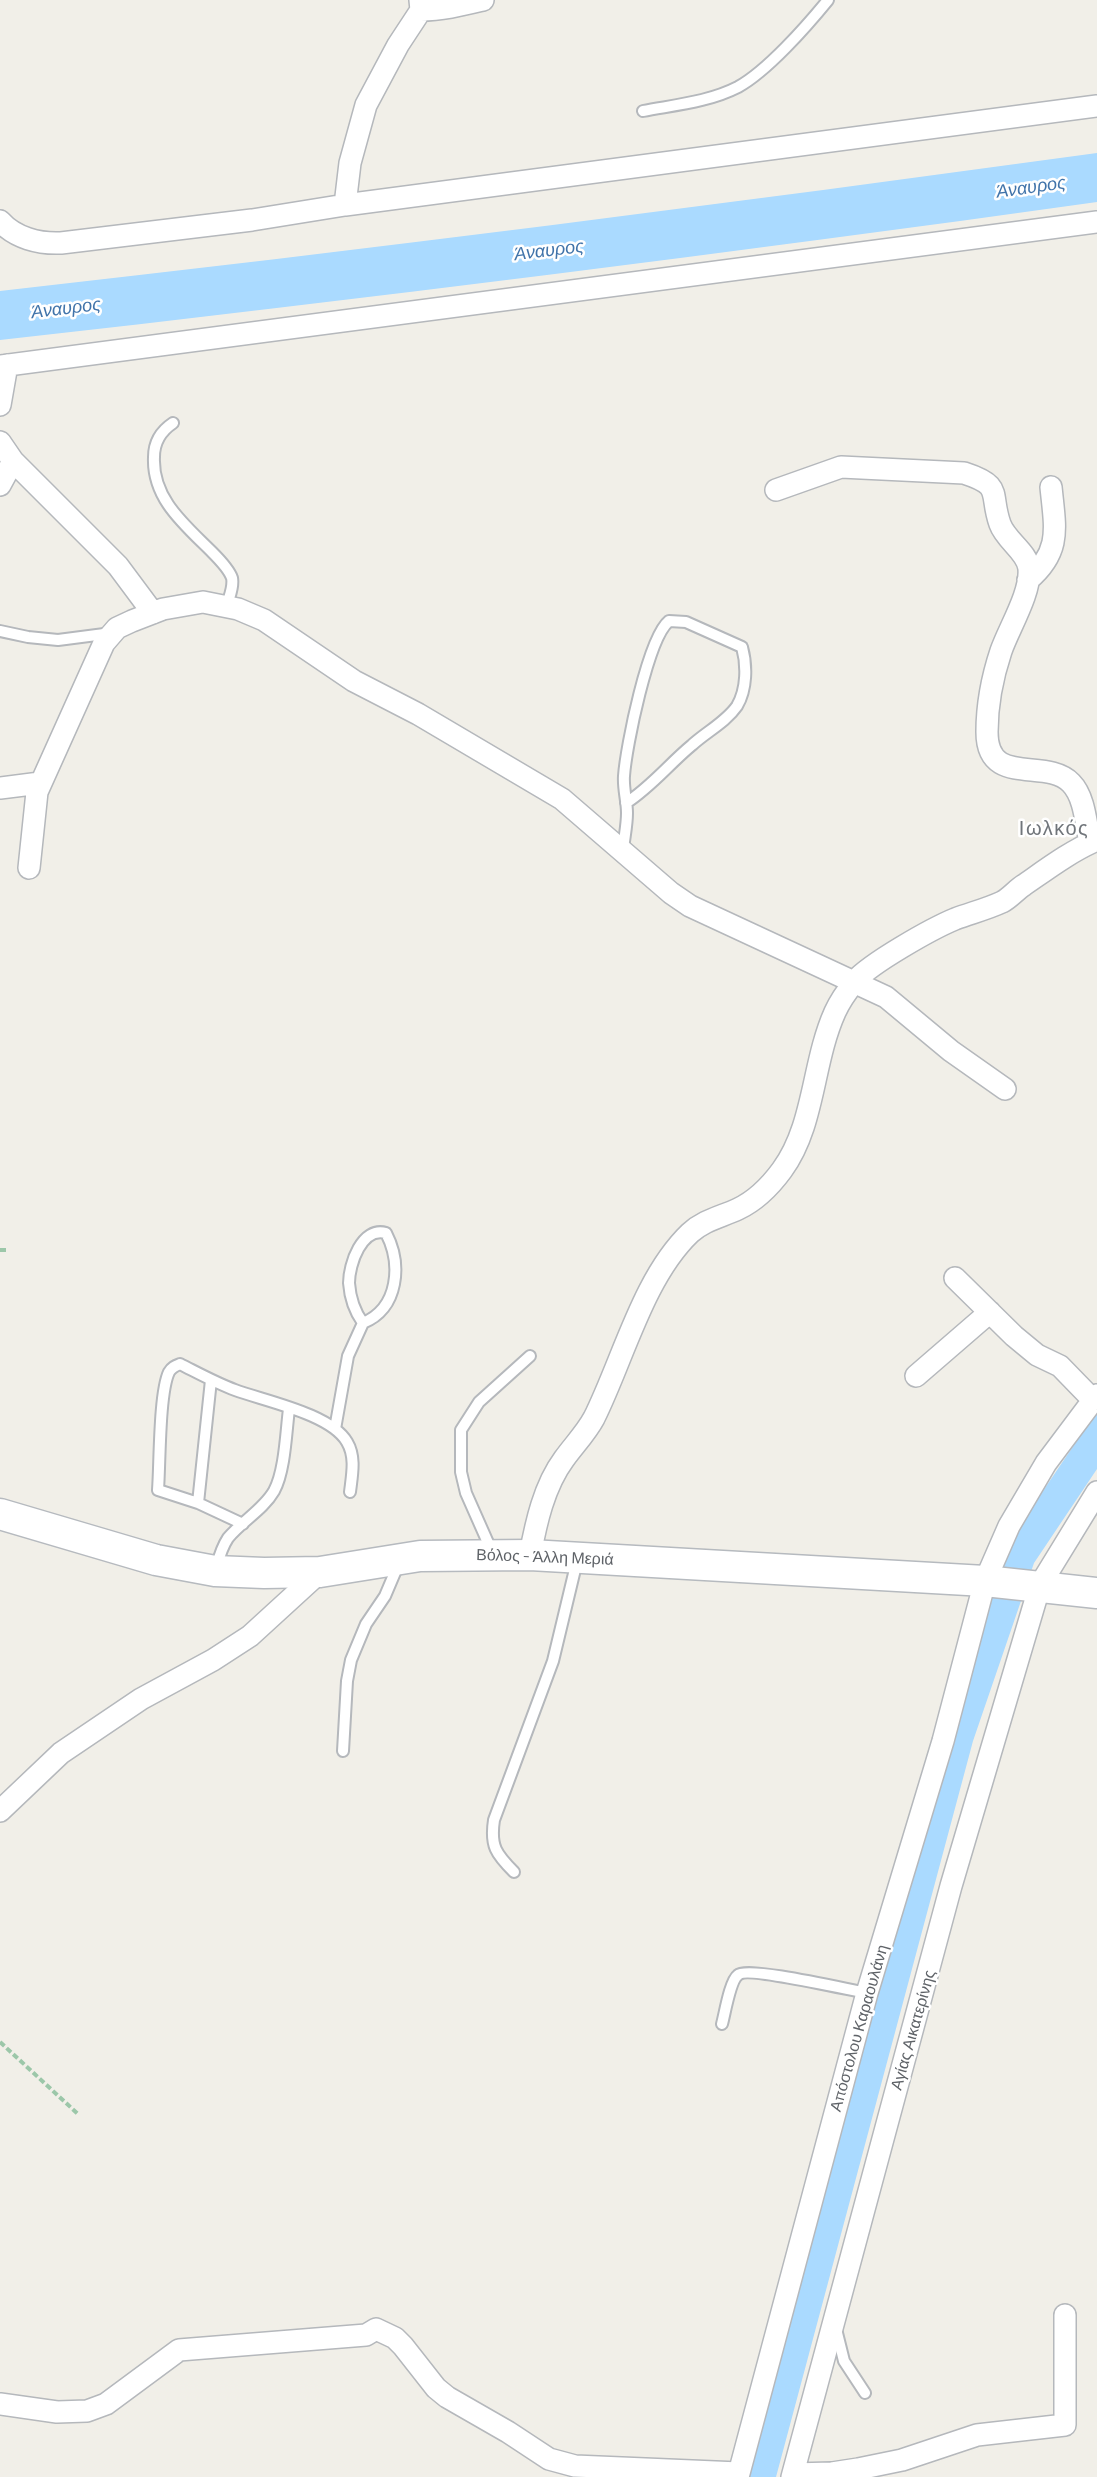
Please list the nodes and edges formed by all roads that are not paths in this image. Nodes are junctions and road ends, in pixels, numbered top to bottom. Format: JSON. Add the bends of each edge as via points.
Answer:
{"nodes":[{"id":1,"x":483,"y":0,"type":"edge"},
{"id":2,"x":828,"y":0,"type":"edge"},
{"id":3,"x":421,"y":5,"type":"edge"},
{"id":4,"x":1097,"y":106,"type":"edge"},
{"id":5,"x":643,"y":111,"type":"dead end"},
{"id":6,"x":345,"y":205,"type":"junction"},
{"id":7,"x":0,"y":221,"type":"edge"},
{"id":8,"x":1097,"y":222,"type":"edge"},
{"id":9,"x":3,"y":365,"type":"edge"},
{"id":10,"x":0,"y":405,"type":"edge"},
{"id":11,"x":173,"y":423,"type":"dead end"},
{"id":12,"x":0,"y":442,"type":"edge"},
{"id":13,"x":14,"y":460,"type":"junction"},
{"id":14,"x":0,"y":485,"type":"edge"},
{"id":15,"x":1051,"y":487,"type":"dead end"},
{"id":16,"x":776,"y":490,"type":"dead end"},
{"id":17,"x":1028,"y":580,"type":"junction"},
{"id":18,"x":227,"y":605,"type":"junction"},
{"id":19,"x":153,"y":613,"type":"junction"},
{"id":20,"x":0,"y":631,"type":"edge"},
{"id":21,"x":112,"y":633,"type":"junction"},
{"id":22,"x":40,"y":783,"type":"junction"},
{"id":23,"x":0,"y":788,"type":"edge"},
{"id":24,"x":626,"y":803,"type":"junction"},
{"id":25,"x":1094,"y":842,"type":"edge"},
{"id":26,"x":623,"y":850,"type":"junction"},
{"id":27,"x":29,"y":868,"type":"dead end"},
{"id":28,"x":855,"y":981,"type":"junction"},
{"id":29,"x":1005,"y":1089,"type":"dead end"},
{"id":30,"x":955,"y":1278,"type":"dead end"},
{"id":31,"x":990,"y":1312,"type":"junction"},
{"id":32,"x":363,"y":1323,"type":"junction"},
{"id":33,"x":530,"y":1356,"type":"dead end"},
{"id":34,"x":916,"y":1376,"type":"dead end"},
{"id":35,"x":211,"y":1380,"type":"junction"},
{"id":36,"x":1095,"y":1397,"type":"edge"},
{"id":37,"x":289,"y":1409,"type":"junction"},
{"id":38,"x":335,"y":1429,"type":"junction"},
{"id":39,"x":350,"y":1492,"type":"dead end"},
{"id":40,"x":1097,"y":1492,"type":"edge"},
{"id":41,"x":198,"y":1503,"type":"junction"},
{"id":42,"x":0,"y":1514,"type":"edge"},
{"id":43,"x":243,"y":1524,"type":"junction"},
{"id":44,"x":493,"y":1554,"type":"junction"},
{"id":45,"x":530,"y":1555,"type":"junction"},
{"id":46,"x":578,"y":1557,"type":"junction"},
{"id":47,"x":401,"y":1558,"type":"junction"},
{"id":48,"x":215,"y":1571,"type":"junction"},
{"id":49,"x":320,"y":1572,"type":"junction"},
{"id":50,"x":985,"y":1581,"type":"junction"},
{"id":51,"x":1040,"y":1586,"type":"junction"},
{"id":52,"x":1097,"y":1593,"type":"edge"},
{"id":53,"x":343,"y":1751,"type":"dead end"},
{"id":54,"x":0,"y":1811,"type":"edge"},
{"id":55,"x":514,"y":1872,"type":"dead end"},
{"id":56,"x":867,"y":1993,"type":"junction"},
{"id":57,"x":722,"y":2024,"type":"dead end"},
{"id":58,"x":1065,"y":2315,"type":"dead end"},
{"id":59,"x":835,"y":2320,"type":"junction"},
{"id":60,"x":866,"y":2393,"type":"dead end"},
{"id":61,"x":0,"y":2404,"type":"edge"},
{"id":62,"x":903,"y":2468,"type":"edge"},
{"id":63,"x":738,"y":2475,"type":"edge"},
{"id":64,"x":793,"y":2476,"type":"edge"}],
"edges":[{"from":1,"to":3,"type":"street","via":[[444,9]]},
{"from":2,"to":5,"type":"lane","via":[[757,74],[737,87],[710,98]]},
{"from":3,"to":6,"type":"street","via":[[366,105],[350,163]]},
{"from":4,"to":6,"type":"street"},
{"from":6,"to":7,"type":"street","via":[[52,244],[24,237]]},
{"from":8,"to":9,"type":"street"},
{"from":9,"to":10,"type":"street"},
{"from":11,"to":18,"type":"lane","via":[[159,435],[154,452],[157,487],[176,515],[231,577]]},
{"from":12,"to":13,"type":"street"},
{"from":13,"to":14,"type":"street"},
{"from":13,"to":19,"type":"street","via":[[118,566]]},
{"from":15,"to":17,"type":"street","via":[[1054,540],[1050,556]]},
{"from":16,"to":17,"type":"street","via":[[822,472],[852,466],[964,473],[985,482],[993,491],[1004,533],[1026,559]]},
{"from":17,"to":25,"type":"street","via":[[999,659],[987,733],[989,747],[1002,764],[1058,774],[1069,781],[1078,794]]},
{"from":18,"to":19,"type":"street","via":[[190,603]]},
{"from":18,"to":26,"type":"street","via":[[280,629],[354,681],[418,714],[561,799]]},
{"from":19,"to":21,"type":"street"},
{"from":20,"to":21,"type":"lane","via":[[58,640]]},
{"from":21,"to":22,"type":"street"},
{"from":22,"to":23,"type":"street"},
{"from":22,"to":27,"type":"street"},
{"from":24,"to":24,"type":"lane","via":[[626,761],[646,671],[660,630],[669,621],[686,622],[742,647],[746,663],[738,704]]},
{"from":24,"to":26,"type":"lane"},
{"from":25,"to":28,"type":"street","via":[[1041,873],[1004,901],[939,927]]},
{"from":26,"to":28,"type":"street","via":[[690,906]]},
{"from":28,"to":29,"type":"street","via":[[893,1002]]},
{"from":28,"to":45,"type":"street","via":[[828,1028],[793,1154],[753,1200],[703,1222],[690,1232],[660,1270],[594,1418],[554,1478],[541,1509]]},
{"from":30,"to":31,"type":"street"},
{"from":31,"to":34,"type":"street"},
{"from":31,"to":36,"type":"street","via":[[1033,1352],[1060,1366]]},
{"from":32,"to":32,"type":"lane","via":[[351,1296],[350,1273],[357,1250],[374,1232],[380,1231],[386,1233],[392,1244],[396,1281],[380,1311]]},
{"from":32,"to":38,"type":"lane","via":[[348,1356]]},
{"from":33,"to":44,"type":"lane","via":[[479,1402],[462,1430],[461,1472],[466,1493]]},
{"from":35,"to":37,"type":"lane"},
{"from":35,"to":41,"type":"lane"},
{"from":35,"to":41,"type":"lane","via":[[180,1364],[170,1370],[163,1397],[158,1490]]},
{"from":36,"to":50,"type":"street","name":"Απόστολου Καραουλάνη","via":[[1046,1463],[1009,1526]]},
{"from":37,"to":38,"type":"lane"},
{"from":37,"to":43,"type":"lane","via":[[279,1479]]},
{"from":38,"to":39,"type":"lane","via":[[353,1455]]},
{"from":40,"to":51,"type":"street","name":"Αγίας Αικατερίνης"},
{"from":41,"to":43,"type":"lane"},
{"from":42,"to":48,"type":"main road","name":"Βόλος - Άλλη Μεριά","via":[[156,1560]]},
{"from":43,"to":48,"type":"lane","via":[[221,1549]]},
{"from":44,"to":45,"type":"main road","name":"Βόλος - Άλλη Μεριά"},
{"from":44,"to":47,"type":"main road","name":"Βόλος - Άλλη Μεριά"},
{"from":45,"to":46,"type":"main road","name":"Βόλος - Άλλη Μεριά"},
{"from":46,"to":50,"type":"main road","name":"Βόλος - Άλλη Μεριά"},
{"from":46,"to":55,"type":"lane","via":[[553,1661],[494,1820],[492,1834],[498,1856]]},
{"from":47,"to":49,"type":"main road","name":"Βόλος - Άλλη Μεριά"},
{"from":47,"to":53,"type":"lane","via":[[351,1660]]},
{"from":48,"to":49,"type":"main road","name":"Βόλος - Άλλη Μεριά"},
{"from":49,"to":54,"type":"street","via":[[250,1636],[141,1699],[61,1753]]},
{"from":50,"to":51,"type":"main road","name":"Βόλος - Άλλη Μεριά"},
{"from":50,"to":56,"type":"street","name":"Απόστολου Καραουλάνη","via":[[943,1741]]},
{"from":51,"to":52,"type":"main road","name":"Βόλος - Άλλη Μεριά"},
{"from":51,"to":59,"type":"street","name":"Αγίας Αικατερίνης","via":[[951,1886]]},
{"from":56,"to":57,"type":"lane","via":[[744,1972],[734,1981]]},
{"from":56,"to":63,"type":"street","name":"Απόστολου Καραουλάνη"},
{"from":58,"to":62,"type":"street","via":[[1065,2425],[977,2435]]},
{"from":59,"to":60,"type":"lane","via":[[844,2361]]},
{"from":59,"to":64,"type":"street","name":"Αγίας Αικατερίνης"},
{"from":61,"to":63,"type":"street","via":[[57,2412],[87,2411],[106,2404],[179,2350],[366,2335],[376,2329],[403,2346],[447,2397],[549,2459],[576,2466]]},
{"from":62,"to":64,"type":"street"}]}
